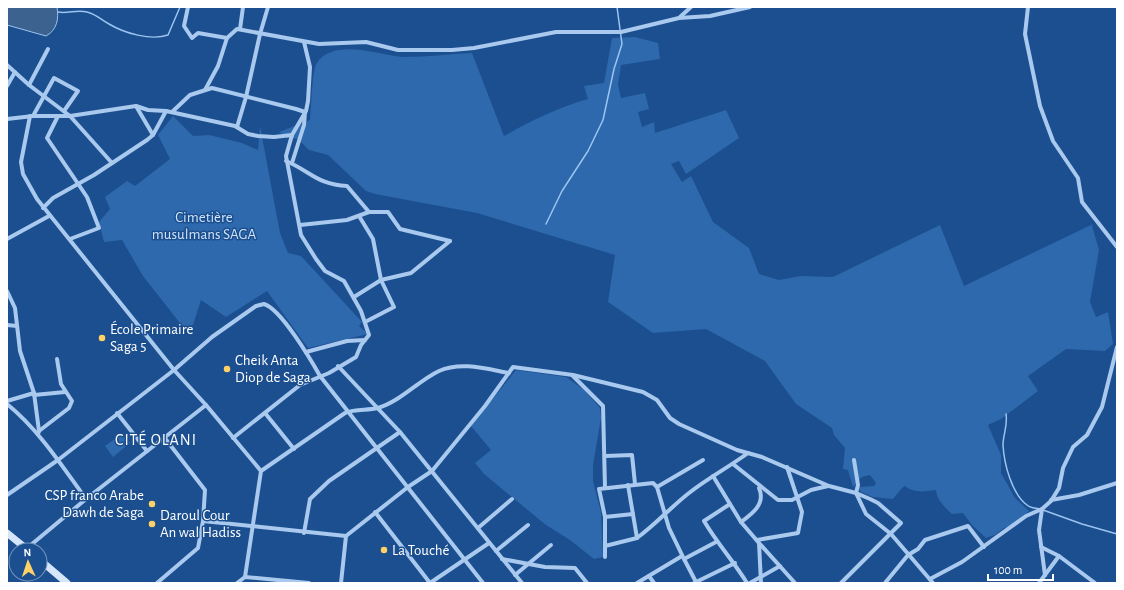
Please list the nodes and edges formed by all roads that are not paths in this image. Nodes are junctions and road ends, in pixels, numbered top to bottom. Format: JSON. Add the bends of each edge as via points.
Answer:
{"nodes":[{"id":1,"x":188,"y":7,"type":"edge"},
{"id":2,"x":243,"y":7,"type":"edge"},
{"id":3,"x":268,"y":7,"type":"edge"},
{"id":4,"x":691,"y":7,"type":"edge"},
{"id":5,"x":750,"y":7,"type":"edge"},
{"id":6,"x":1028,"y":7,"type":"edge"},
{"id":7,"x":679,"y":18,"type":"junction"},
{"id":8,"x":240,"y":29,"type":"junction"},
{"id":9,"x":260,"y":34,"type":"junction"},
{"id":10,"x":227,"y":38,"type":"junction"},
{"id":11,"x":304,"y":42,"type":"junction"},
{"id":12,"x":48,"y":48,"type":"dead end"},
{"id":13,"x":7,"y":65,"type":"edge"},
{"id":14,"x":15,"y":72,"type":"junction"},
{"id":15,"x":29,"y":85,"type":"junction"},
{"id":16,"x":7,"y":86,"type":"edge"},
{"id":17,"x":205,"y":90,"type":"junction"},
{"id":18,"x":44,"y":96,"type":"junction"},
{"id":19,"x":246,"y":97,"type":"junction"},
{"id":20,"x":136,"y":106,"type":"junction"},
{"id":21,"x":64,"y":111,"type":"junction"},
{"id":22,"x":166,"y":111,"type":"junction"},
{"id":23,"x":172,"y":112,"type":"junction"},
{"id":24,"x":305,"y":112,"type":"junction"},
{"id":25,"x":31,"y":116,"type":"junction"},
{"id":26,"x":58,"y":116,"type":"junction"},
{"id":27,"x":70,"y":116,"type":"junction"},
{"id":28,"x":9,"y":119,"type":"edge"},
{"id":29,"x":7,"y":125,"type":"edge"},
{"id":30,"x":237,"y":127,"type":"junction"},
{"id":31,"x":292,"y":134,"type":"junction"},
{"id":32,"x":153,"y":135,"type":"junction"},
{"id":33,"x":286,"y":160,"type":"junction"},
{"id":34,"x":112,"y":163,"type":"junction"},
{"id":35,"x":292,"y":163,"type":"junction"},
{"id":36,"x":78,"y":184,"type":"junction"},
{"id":37,"x":43,"y":208,"type":"junction"},
{"id":38,"x":368,"y":212,"type":"junction"},
{"id":39,"x":49,"y":216,"type":"junction"},
{"id":40,"x":359,"y":216,"type":"junction"},
{"id":41,"x":300,"y":225,"type":"junction"},
{"id":42,"x":7,"y":239,"type":"edge"},
{"id":43,"x":70,"y":240,"type":"junction"},
{"id":44,"x":1117,"y":247,"type":"edge"},
{"id":45,"x":382,"y":280,"type":"junction"},
{"id":46,"x":7,"y":291,"type":"edge"},
{"id":47,"x":354,"y":297,"type":"junction"},
{"id":48,"x":365,"y":322,"type":"junction"},
{"id":49,"x":7,"y":325,"type":"edge"},
{"id":50,"x":17,"y":326,"type":"junction"},
{"id":51,"x":365,"y":340,"type":"junction"},
{"id":52,"x":1117,"y":347,"type":"edge"},
{"id":53,"x":306,"y":352,"type":"junction"},
{"id":54,"x":57,"y":359,"type":"dead end"},
{"id":55,"x":338,"y":366,"type":"junction"},
{"id":56,"x":174,"y":370,"type":"junction"},
{"id":57,"x":509,"y":373,"type":"junction"},
{"id":58,"x":320,"y":376,"type":"junction"},
{"id":59,"x":573,"y":376,"type":"junction"},
{"id":60,"x":66,"y":392,"type":"junction"},
{"id":61,"x":34,"y":394,"type":"junction"},
{"id":62,"x":7,"y":402,"type":"edge"},
{"id":63,"x":206,"y":405,"type":"junction"},
{"id":64,"x":378,"y":408,"type":"junction"},
{"id":65,"x":348,"y":411,"type":"junction"},
{"id":66,"x":118,"y":413,"type":"junction"},
{"id":67,"x":265,"y":413,"type":"junction"},
{"id":68,"x":38,"y":432,"type":"junction"},
{"id":69,"x":400,"y":432,"type":"junction"},
{"id":70,"x":164,"y":437,"type":"junction"},
{"id":71,"x":233,"y":438,"type":"junction"},
{"id":72,"x":376,"y":447,"type":"junction"},
{"id":73,"x":294,"y":449,"type":"junction"},
{"id":74,"x":147,"y":451,"type":"junction"},
{"id":75,"x":748,"y":453,"type":"junction"},
{"id":76,"x":605,"y":456,"type":"junction"},
{"id":77,"x":58,"y":460,"type":"junction"},
{"id":78,"x":703,"y":460,"type":"dead end"},
{"id":79,"x":854,"y":460,"type":"dead end"},
{"id":80,"x":733,"y":464,"type":"junction"},
{"id":81,"x":787,"y":467,"type":"junction"},
{"id":82,"x":261,"y":471,"type":"junction"},
{"id":83,"x":432,"y":471,"type":"junction"},
{"id":84,"x":713,"y":476,"type":"junction"},
{"id":85,"x":635,"y":484,"type":"junction"},
{"id":86,"x":1117,"y":484,"type":"edge"},
{"id":87,"x":628,"y":485,"type":"junction"},
{"id":88,"x":759,"y":486,"type":"junction"},
{"id":89,"x":829,"y":486,"type":"junction"},
{"id":90,"x":408,"y":487,"type":"junction"},
{"id":91,"x":657,"y":487,"type":"junction"},
{"id":92,"x":605,"y":488,"type":"junction"},
{"id":93,"x":856,"y":493,"type":"junction"},
{"id":94,"x":7,"y":495,"type":"edge"},
{"id":95,"x":797,"y":497,"type":"junction"},
{"id":96,"x":86,"y":499,"type":"junction"},
{"id":97,"x":512,"y":499,"type":"dead end"},
{"id":98,"x":1050,"y":501,"type":"junction"},
{"id":99,"x":730,"y":504,"type":"junction"},
{"id":100,"x":1042,"y":509,"type":"junction"},
{"id":101,"x":375,"y":512,"type":"junction"},
{"id":102,"x":633,"y":514,"type":"junction"},
{"id":103,"x":664,"y":514,"type":"junction"},
{"id":104,"x":605,"y":517,"type":"junction"},
{"id":105,"x":203,"y":520,"type":"junction"},
{"id":106,"x":741,"y":522,"type":"junction"},
{"id":107,"x":528,"y":525,"type":"dead end"},
{"id":108,"x":252,"y":526,"type":"junction"},
{"id":109,"x":478,"y":528,"type":"junction"},
{"id":110,"x":7,"y":533,"type":"edge"},
{"id":111,"x":304,"y":533,"type":"junction"},
{"id":112,"x":890,"y":534,"type":"junction"},
{"id":113,"x":346,"y":536,"type":"junction"},
{"id":114,"x":637,"y":538,"type":"junction"},
{"id":115,"x":758,"y":541,"type":"junction"},
{"id":116,"x":18,"y":542,"type":"edge"},
{"id":117,"x":35,"y":542,"type":"edge"},
{"id":118,"x":716,"y":542,"type":"junction"},
{"id":119,"x":489,"y":543,"type":"junction"},
{"id":120,"x":551,"y":545,"type":"dead end"},
{"id":121,"x":605,"y":546,"type":"junction"},
{"id":122,"x":984,"y":547,"type":"junction"},
{"id":123,"x":1041,"y":547,"type":"junction"},
{"id":124,"x":496,"y":551,"type":"junction"},
{"id":125,"x":908,"y":555,"type":"junction"},
{"id":126,"x":1059,"y":556,"type":"junction"},
{"id":127,"x":605,"y":557,"type":"dead end"},
{"id":128,"x":683,"y":558,"type":"junction"},
{"id":129,"x":464,"y":559,"type":"junction"},
{"id":130,"x":502,"y":559,"type":"junction"},
{"id":131,"x":735,"y":563,"type":"junction"},
{"id":132,"x":528,"y":564,"type":"junction"},
{"id":133,"x":780,"y":566,"type":"junction"},
{"id":134,"x":48,"y":567,"type":"edge"},
{"id":135,"x":515,"y":575,"type":"junction"},
{"id":136,"x":1045,"y":575,"type":"junction"},
{"id":137,"x":649,"y":576,"type":"junction"},
{"id":138,"x":760,"y":578,"type":"junction"},
{"id":139,"x":1088,"y":578,"type":"junction"},
{"id":140,"x":244,"y":580,"type":"edge"},
{"id":141,"x":931,"y":581,"type":"edge"},
{"id":142,"x":67,"y":583,"type":"edge"},
{"id":143,"x":157,"y":583,"type":"edge"},
{"id":144,"x":237,"y":583,"type":"edge"},
{"id":145,"x":309,"y":583,"type":"edge"},
{"id":146,"x":341,"y":583,"type":"edge"},
{"id":147,"x":430,"y":583,"type":"edge"},
{"id":148,"x":483,"y":583,"type":"edge"},
{"id":149,"x":522,"y":583,"type":"edge"},
{"id":150,"x":587,"y":583,"type":"edge"},
{"id":151,"x":637,"y":583,"type":"edge"},
{"id":152,"x":654,"y":583,"type":"edge"},
{"id":153,"x":695,"y":583,"type":"edge"},
{"id":154,"x":749,"y":583,"type":"edge"},
{"id":155,"x":761,"y":583,"type":"edge"},
{"id":156,"x":795,"y":583,"type":"edge"},
{"id":157,"x":841,"y":583,"type":"edge"},
{"id":158,"x":885,"y":583,"type":"edge"},
{"id":159,"x":1039,"y":583,"type":"edge"},
{"id":160,"x":1084,"y":583,"type":"edge"},
{"id":161,"x":1095,"y":583,"type":"edge"}],
"edges":[{"from":1,"to":10,"type":"street","via":[[184,26],[192,38],[198,33]]},
{"from":2,"to":8,"type":"street"},
{"from":3,"to":9,"type":"street"},
{"from":4,"to":7,"type":"street"},
{"from":5,"to":7,"type":"street","via":[[710,16]]},
{"from":6,"to":44,"type":"street","via":[[1025,34],[1040,106],[1053,141],[1078,178],[1082,202]]},
{"from":7,"to":11,"type":"street","via":[[621,32],[556,32],[452,50],[398,50],[366,42]]},
{"from":8,"to":9,"type":"street"},
{"from":8,"to":10,"type":"street","via":[[233,31]]},
{"from":9,"to":11,"type":"street"},
{"from":9,"to":19,"type":"street"},
{"from":10,"to":17,"type":"street","via":[[218,66]]},
{"from":11,"to":24,"type":"street","via":[[310,72]]},
{"from":12,"to":15,"type":"street"},
{"from":13,"to":14,"type":"street"},
{"from":14,"to":15,"type":"street"},
{"from":14,"to":16,"type":"street"},
{"from":15,"to":18,"type":"street"},
{"from":17,"to":19,"type":"street","via":[[212,88]]},
{"from":17,"to":23,"type":"street","via":[[190,95]]},
{"from":18,"to":21,"type":"street"},
{"from":18,"to":21,"type":"street","via":[[54,78],[77,90],[78,93]]},
{"from":18,"to":25,"type":"street"},
{"from":19,"to":24,"type":"street"},
{"from":19,"to":30,"type":"street"},
{"from":20,"to":22,"type":"street"},
{"from":20,"to":27,"type":"street"},
{"from":20,"to":32,"type":"street"},
{"from":21,"to":27,"type":"street"},
{"from":22,"to":23,"type":"street"},
{"from":22,"to":32,"type":"street"},
{"from":23,"to":30,"type":"street"},
{"from":24,"to":31,"type":"street"},
{"from":24,"to":35,"type":"street","via":[[304,125]]},
{"from":25,"to":26,"type":"street"},
{"from":25,"to":28,"type":"street"},
{"from":25,"to":37,"type":"street","via":[[22,152],[22,169],[32,192]]},
{"from":26,"to":27,"type":"street"},
{"from":26,"to":36,"type":"street","via":[[47,138]]},
{"from":27,"to":34,"type":"street"},
{"from":28,"to":29,"type":"street"},
{"from":30,"to":31,"type":"street","via":[[248,134],[262,137]]},
{"from":31,"to":33,"type":"street"},
{"from":32,"to":34,"type":"street"},
{"from":33,"to":35,"type":"street"},
{"from":33,"to":41,"type":"street"},
{"from":34,"to":36,"type":"street"},
{"from":35,"to":38,"type":"street","via":[[324,183],[347,186]]},
{"from":36,"to":37,"type":"street","via":[[53,198]]},
{"from":36,"to":43,"type":"street","via":[[90,204],[99,228]]},
{"from":37,"to":39,"type":"street"},
{"from":38,"to":40,"type":"street"},
{"from":38,"to":45,"type":"street","via":[[388,212],[400,229],[450,241],[411,272]]},
{"from":39,"to":42,"type":"street"},
{"from":39,"to":43,"type":"street"},
{"from":40,"to":41,"type":"street","via":[[335,222]]},
{"from":40,"to":45,"type":"street","via":[[372,238]]},
{"from":41,"to":47,"type":"street","via":[[301,235],[325,271],[344,281]]},
{"from":43,"to":56,"type":"street"},
{"from":45,"to":47,"type":"street"},
{"from":45,"to":48,"type":"street","via":[[394,308]]},
{"from":46,"to":50,"type":"street","via":[[16,308]]},
{"from":47,"to":48,"type":"street"},
{"from":48,"to":51,"type":"street","via":[[370,332]]},
{"from":49,"to":50,"type":"street"},
{"from":50,"to":61,"type":"street","via":[[21,356]]},
{"from":51,"to":53,"type":"street","via":[[347,341]]},
{"from":51,"to":55,"type":"street","via":[[356,357]]},
{"from":52,"to":98,"type":"street","via":[[1102,407],[1087,435],[1073,447],[1063,468],[1060,488]]},
{"from":53,"to":56,"type":"street","via":[[276,311],[268,305],[261,304],[212,337]]},
{"from":53,"to":58,"type":"street"},
{"from":54,"to":60,"type":"street","via":[[61,384]]},
{"from":55,"to":58,"type":"street"},
{"from":55,"to":64,"type":"street"},
{"from":56,"to":63,"type":"street"},
{"from":56,"to":66,"type":"street"},
{"from":57,"to":59,"type":"street","via":[[513,367]]},
{"from":57,"to":64,"type":"street","via":[[467,366],[449,368],[438,371],[413,389]]},
{"from":57,"to":83,"type":"street"},
{"from":58,"to":65,"type":"street"},
{"from":58,"to":67,"type":"street","via":[[300,385]]},
{"from":59,"to":75,"type":"street","via":[[649,394],[657,400],[670,418]]},
{"from":59,"to":76,"type":"street","via":[[603,406]]},
{"from":60,"to":61,"type":"street"},
{"from":60,"to":68,"type":"street","via":[[72,401],[69,408]]},
{"from":61,"to":62,"type":"street"},
{"from":61,"to":68,"type":"street"},
{"from":62,"to":68,"type":"street"},
{"from":63,"to":70,"type":"street"},
{"from":63,"to":71,"type":"street"},
{"from":64,"to":65,"type":"street"},
{"from":64,"to":69,"type":"street"},
{"from":65,"to":72,"type":"street"},
{"from":65,"to":73,"type":"street"},
{"from":66,"to":74,"type":"street"},
{"from":66,"to":77,"type":"street"},
{"from":67,"to":71,"type":"street"},
{"from":67,"to":73,"type":"street"},
{"from":68,"to":77,"type":"street"},
{"from":69,"to":72,"type":"street"},
{"from":69,"to":83,"type":"street"},
{"from":70,"to":74,"type":"street"},
{"from":70,"to":105,"type":"street","via":[[205,490]]},
{"from":71,"to":82,"type":"street"},
{"from":72,"to":90,"type":"street"},
{"from":72,"to":111,"type":"street","via":[[326,483],[310,499]]},
{"from":73,"to":82,"type":"street"},
{"from":74,"to":96,"type":"street"},
{"from":75,"to":80,"type":"street"},
{"from":75,"to":81,"type":"street"},
{"from":76,"to":85,"type":"street","via":[[632,455]]},
{"from":76,"to":92,"type":"street"},
{"from":77,"to":94,"type":"street"},
{"from":77,"to":96,"type":"street"},
{"from":78,"to":91,"type":"street"},
{"from":79,"to":93,"type":"street","via":[[858,485]]},
{"from":80,"to":84,"type":"street"},
{"from":80,"to":88,"type":"street"},
{"from":81,"to":89,"type":"street"},
{"from":81,"to":95,"type":"street"},
{"from":82,"to":108,"type":"street"},
{"from":83,"to":90,"type":"street"},
{"from":83,"to":109,"type":"street"},
{"from":84,"to":99,"type":"street"},
{"from":84,"to":103,"type":"street"},
{"from":85,"to":87,"type":"street"},
{"from":85,"to":91,"type":"street","via":[[653,483]]},
{"from":86,"to":98,"type":"street"},
{"from":87,"to":92,"type":"street"},
{"from":87,"to":102,"type":"street"},
{"from":88,"to":95,"type":"street","via":[[778,500],[787,501]]},
{"from":88,"to":106,"type":"street","via":[[762,496],[758,508]]},
{"from":89,"to":93,"type":"street"},
{"from":89,"to":95,"type":"street","via":[[811,490]]},
{"from":90,"to":101,"type":"street"},
{"from":90,"to":129,"type":"street"},
{"from":91,"to":103,"type":"street"},
{"from":92,"to":104,"type":"street","via":[[599,489]]},
{"from":93,"to":112,"type":"street","via":[[871,519]]},
{"from":93,"to":112,"type":"street","via":[[878,503],[900,523]]},
{"from":95,"to":115,"type":"street","via":[[802,512],[798,533]]},
{"from":96,"to":117,"type":"street"},
{"from":97,"to":109,"type":"street"},
{"from":98,"to":100,"type":"street"},
{"from":99,"to":106,"type":"street"},
{"from":99,"to":118,"type":"street","via":[[704,521]]},
{"from":100,"to":122,"type":"street","via":[[1026,516]]},
{"from":100,"to":123,"type":"street","via":[[1039,530]]},
{"from":101,"to":113,"type":"street"},
{"from":101,"to":147,"type":"street"},
{"from":102,"to":104,"type":"street"},
{"from":102,"to":114,"type":"street"},
{"from":103,"to":114,"type":"street","via":[[656,524]]},
{"from":103,"to":128,"type":"street"},
{"from":104,"to":121,"type":"street"},
{"from":105,"to":108,"type":"street"},
{"from":105,"to":143,"type":"street","via":[[198,548]]},
{"from":106,"to":115,"type":"street"},
{"from":107,"to":124,"type":"street"},
{"from":108,"to":111,"type":"street"},
{"from":108,"to":140,"type":"street"},
{"from":109,"to":119,"type":"street"},
{"from":110,"to":116,"type":"main road"},
{"from":111,"to":113,"type":"street"},
{"from":112,"to":125,"type":"street"},
{"from":112,"to":157,"type":"street"},
{"from":113,"to":146,"type":"street"},
{"from":114,"to":121,"type":"street"},
{"from":115,"to":133,"type":"street"},
{"from":115,"to":138,"type":"street"},
{"from":118,"to":128,"type":"street"},
{"from":118,"to":131,"type":"street"},
{"from":119,"to":124,"type":"street"},
{"from":119,"to":129,"type":"street"},
{"from":120,"to":132,"type":"street"},
{"from":121,"to":127,"type":"street"},
{"from":122,"to":125,"type":"street","via":[[968,526],[925,540],[918,549]]},
{"from":122,"to":141,"type":"street"},
{"from":123,"to":126,"type":"street"},
{"from":123,"to":136,"type":"street"},
{"from":124,"to":130,"type":"street"},
{"from":125,"to":141,"type":"street"},
{"from":125,"to":158,"type":"street"},
{"from":126,"to":136,"type":"street"},
{"from":126,"to":139,"type":"street"},
{"from":128,"to":137,"type":"street"},
{"from":128,"to":153,"type":"street"},
{"from":129,"to":147,"type":"street"},
{"from":129,"to":148,"type":"street"},
{"from":130,"to":132,"type":"street"},
{"from":130,"to":135,"type":"street"},
{"from":131,"to":153,"type":"street"},
{"from":131,"to":154,"type":"street"},
{"from":132,"to":135,"type":"street"},
{"from":132,"to":150,"type":"street","via":[[575,568]]},
{"from":133,"to":138,"type":"street"},
{"from":133,"to":156,"type":"street"},
{"from":134,"to":142,"type":"main road"},
{"from":135,"to":149,"type":"street"},
{"from":136,"to":159,"type":"street"},
{"from":137,"to":151,"type":"street"},
{"from":137,"to":152,"type":"street"},
{"from":138,"to":154,"type":"street"},
{"from":138,"to":155,"type":"street"},
{"from":139,"to":160,"type":"street"},
{"from":139,"to":161,"type":"street"},
{"from":140,"to":144,"type":"street"},
{"from":140,"to":145,"type":"street"}]}
